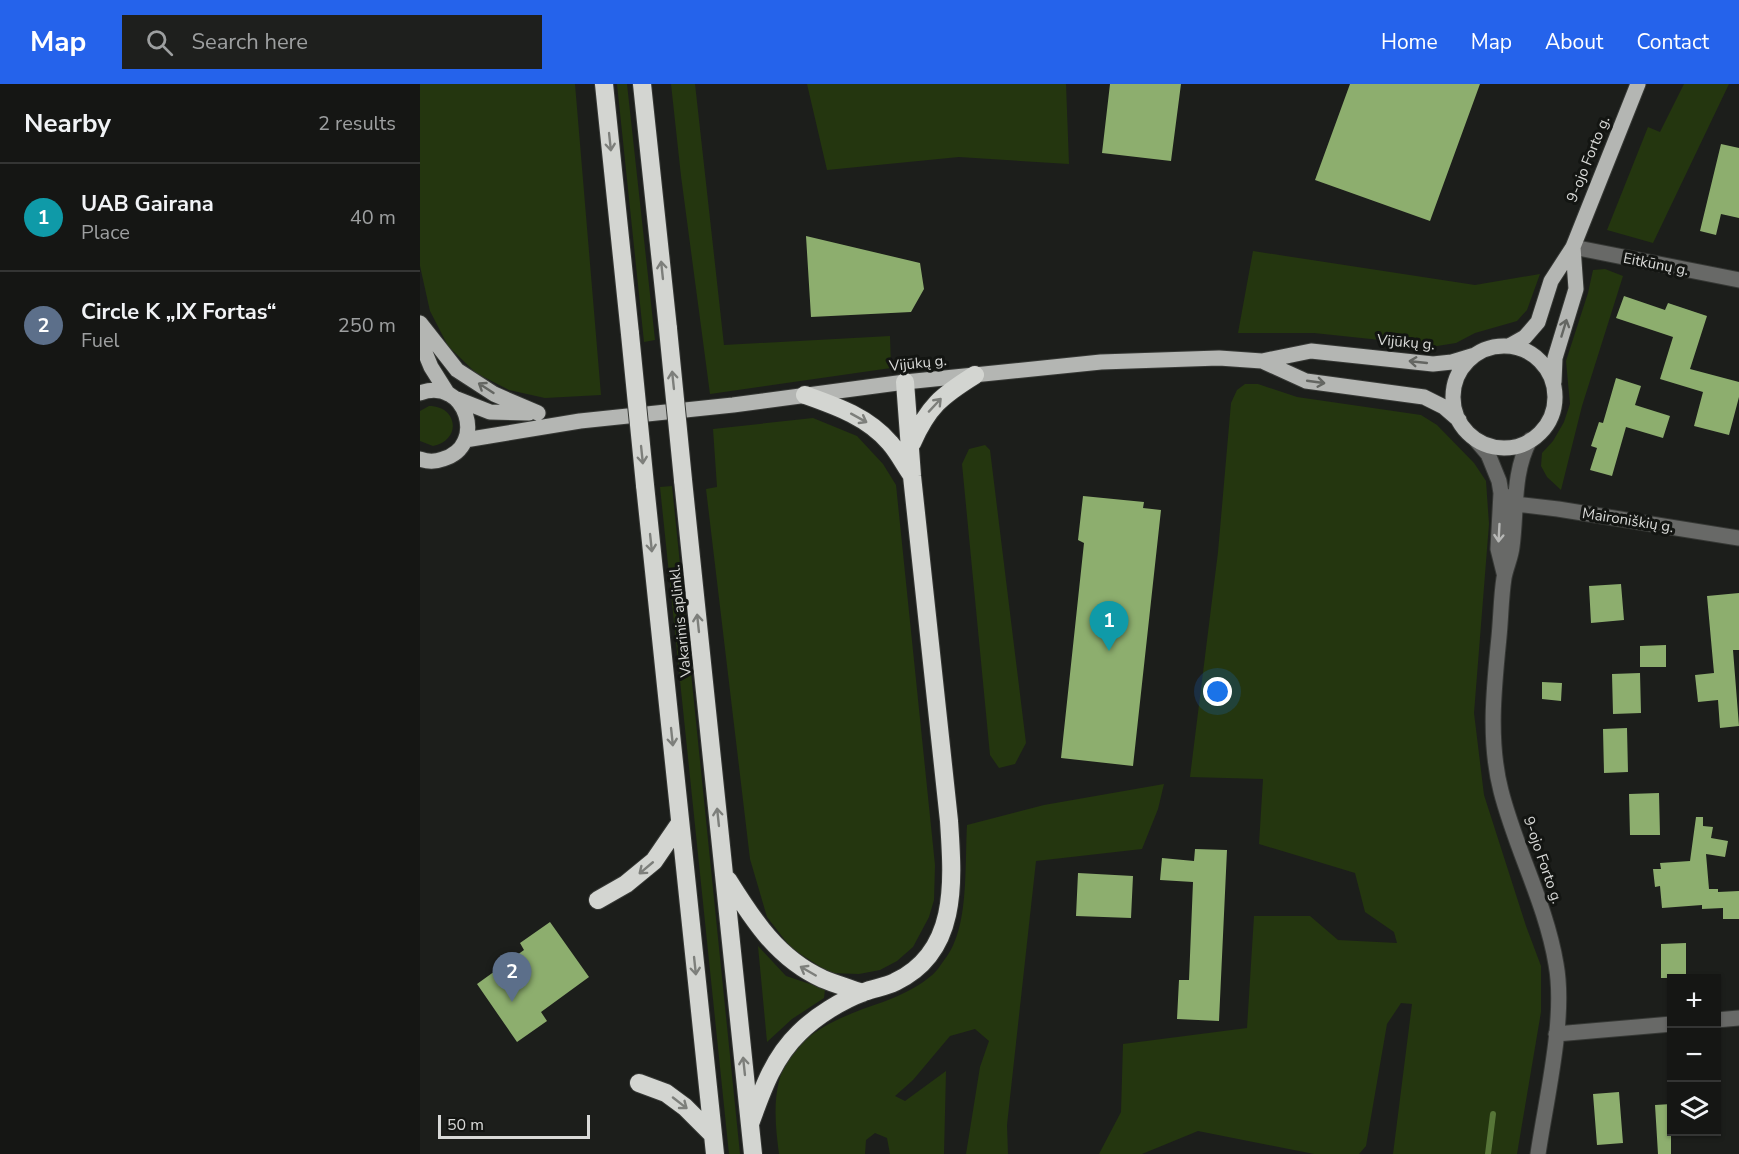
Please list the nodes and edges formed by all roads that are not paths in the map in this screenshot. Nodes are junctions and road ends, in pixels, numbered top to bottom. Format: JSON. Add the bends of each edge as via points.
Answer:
{"nodes":[{"id":1,"x":604,"y":84,"type":"edge"},
{"id":2,"x":642,"y":84,"type":"edge"},
{"id":3,"x":1638,"y":84,"type":"edge"},
{"id":4,"x":1573,"y":247,"type":"junction"},
{"id":5,"x":1739,"y":280,"type":"edge"},
{"id":6,"x":420,"y":323,"type":"edge"},
{"id":7,"x":420,"y":340,"type":"edge"},
{"id":8,"x":1509,"y":346,"type":"junction"},
{"id":9,"x":1475,"y":355,"type":"junction"},
{"id":10,"x":1262,"y":361,"type":"junction"},
{"id":11,"x":975,"y":375,"type":"junction"},
{"id":12,"x":906,"y":382,"type":"junction"},
{"id":13,"x":1554,"y":386,"type":"junction"},
{"id":14,"x":420,"y":393,"type":"edge"},
{"id":15,"x":805,"y":396,"type":"junction"},
{"id":16,"x":452,"y":397,"type":"junction"},
{"id":17,"x":538,"y":413,"type":"junction"},
{"id":18,"x":1459,"y":420,"type":"junction"},
{"id":19,"x":580,"y":421,"type":"junction"},
{"id":20,"x":465,"y":440,"type":"junction"},
{"id":21,"x":1476,"y":440,"type":"junction"},
{"id":22,"x":1530,"y":441,"type":"junction"},
{"id":23,"x":910,"y":447,"type":"junction"},
{"id":24,"x":420,"y":459,"type":"edge"},
{"id":25,"x":912,"y":476,"type":"junction"},
{"id":26,"x":1501,"y":493,"type":"junction"},
{"id":27,"x":1516,"y":504,"type":"junction"},
{"id":28,"x":1739,"y":538,"type":"edge"},
{"id":29,"x":1504,"y":576,"type":"junction"},
{"id":30,"x":680,"y":823,"type":"junction"},
{"id":31,"x":724,"y":876,"type":"junction"},
{"id":32,"x":598,"y":900,"type":"dead end"},
{"id":33,"x":862,"y":993,"type":"junction"},
{"id":34,"x":1739,"y":1018,"type":"edge"},
{"id":35,"x":1721,"y":1020,"type":"edge"},
{"id":36,"x":1667,"y":1024,"type":"edge"},
{"id":37,"x":1556,"y":1034,"type":"junction"},
{"id":38,"x":639,"y":1083,"type":"dead end"},
{"id":39,"x":750,"y":1124,"type":"junction"},
{"id":40,"x":713,"y":1135,"type":"junction"},
{"id":41,"x":715,"y":1154,"type":"edge"},
{"id":42,"x":753,"y":1154,"type":"edge"},
{"id":43,"x":1538,"y":1154,"type":"edge"}],
"edges":[{"from":1,"to":30,"type":"highway","name":"Vakarinis aplinkl.","one_way":true,"bridge":true},
{"from":31,"to":2,"type":"highway","name":"Vakarinis aplinkl.","one_way":true,"bridge":true},
{"from":3,"to":4,"type":"main road","name":"9-ojo Forto g."},
{"from":4,"to":5,"type":"street","name":"Eitkūnų g."},
{"from":4,"to":8,"type":"main road","name":"9-ojo Forto g.","via":[[1551,281],[1538,322],[1525,337]]},
{"from":13,"to":4,"type":"main road","name":"9-ojo Forto g.","one_way":true,"via":[[1555,358],[1576,289]]},
{"from":17,"to":6,"type":"main road","one_way":true,"via":[[494,394],[457,370]]},
{"from":7,"to":16,"type":"main road","via":[[431,367]]},
{"from":8,"to":9,"type":"main road","via":[[1485,349]]},
{"from":8,"to":13,"type":"main road","via":[[1538,359]]},
{"from":9,"to":10,"type":"main road","name":"Vijūkų g.","one_way":true,"via":[[1433,364],[1311,351]]},
{"from":9,"to":18,"type":"main road","via":[[1461,371],[1453,392]]},
{"from":10,"to":11,"type":"main road","name":"Vijūkų g.","via":[[1163,358]]},
{"from":10,"to":18,"type":"main road","name":"Vijūkų g.","one_way":true,"via":[[1306,381],[1424,397]]},
{"from":11,"to":12,"type":"main road","name":"Vijūkų g."},
{"from":23,"to":11,"type":"highway","one_way":true,"via":[[934,404]]},
{"from":12,"to":15,"type":"main road","name":"Vijūkų g."},
{"from":12,"to":23,"type":"highway"},
{"from":13,"to":22,"type":"main road","via":[[1551,417]]},
{"from":14,"to":16,"type":"main road","name":"Vijūkų g.","via":[[437,391]]},
{"from":15,"to":19,"type":"main road","name":"Vijūkų g."},
{"from":15,"to":25,"type":"highway","one_way":true,"via":[[842,408],[869,423],[891,443]]},
{"from":16,"to":17,"type":"main road","name":"Vijūkų g.","via":[[490,412]]},
{"from":16,"to":20,"type":"main road","via":[[468,418]]},
{"from":17,"to":19,"type":"main road","name":"Vijūkų g."},
{"from":18,"to":21,"type":"main road"},
{"from":19,"to":20,"type":"main road","name":"Vijūkų g."},
{"from":20,"to":24,"type":"main road","via":[[448,458],[436,462]]},
{"from":21,"to":22,"type":"main road","via":[[1503,448]]},
{"from":21,"to":26,"type":"street","name":"9-ojo Forto g.","via":[[1496,468]]},
{"from":22,"to":27,"type":"street","name":"9-ojo Forto g.","via":[[1518,469]]},
{"from":23,"to":25,"type":"highway"},
{"from":25,"to":33,"type":"highway","via":[[949,821],[951,893],[946,921],[926,959],[894,983]]},
{"from":26,"to":27,"type":"street"},
{"from":26,"to":29,"type":"street","name":"9-ojo Forto g.","one_way":true,"via":[[1498,549]]},
{"from":27,"to":28,"type":"street","name":"Maironiškių g."},
{"from":27,"to":29,"type":"street","name":"9-ojo Forto g.","via":[[1512,549]]},
{"from":29,"to":37,"type":"street","name":"9-ojo Forto g.","via":[[1494,714],[1496,757],[1500,789],[1557,966]]},
{"from":30,"to":32,"type":"highway","one_way":true,"via":[[654,861]]},
{"from":30,"to":40,"type":"highway","name":"Vakarinis aplinkl.","one_way":true},
{"from":33,"to":31,"type":"highway","one_way":true,"via":[[822,979],[787,957],[771,942]]},
{"from":39,"to":31,"type":"highway","name":"Vakarinis aplinkl.","one_way":true},
{"from":33,"to":39,"type":"highway","via":[[816,1018],[784,1049]]},
{"from":34,"to":35,"type":"street"},
{"from":36,"to":37,"type":"street"},
{"from":37,"to":43,"type":"street","name":"9-ojo Forto g."},
{"from":38,"to":40,"type":"highway","one_way":true,"via":[[666,1093]]},
{"from":39,"to":42,"type":"highway","name":"Vakarinis aplinkl."},
{"from":40,"to":41,"type":"highway","name":"Vakarinis aplinkl."}]}
